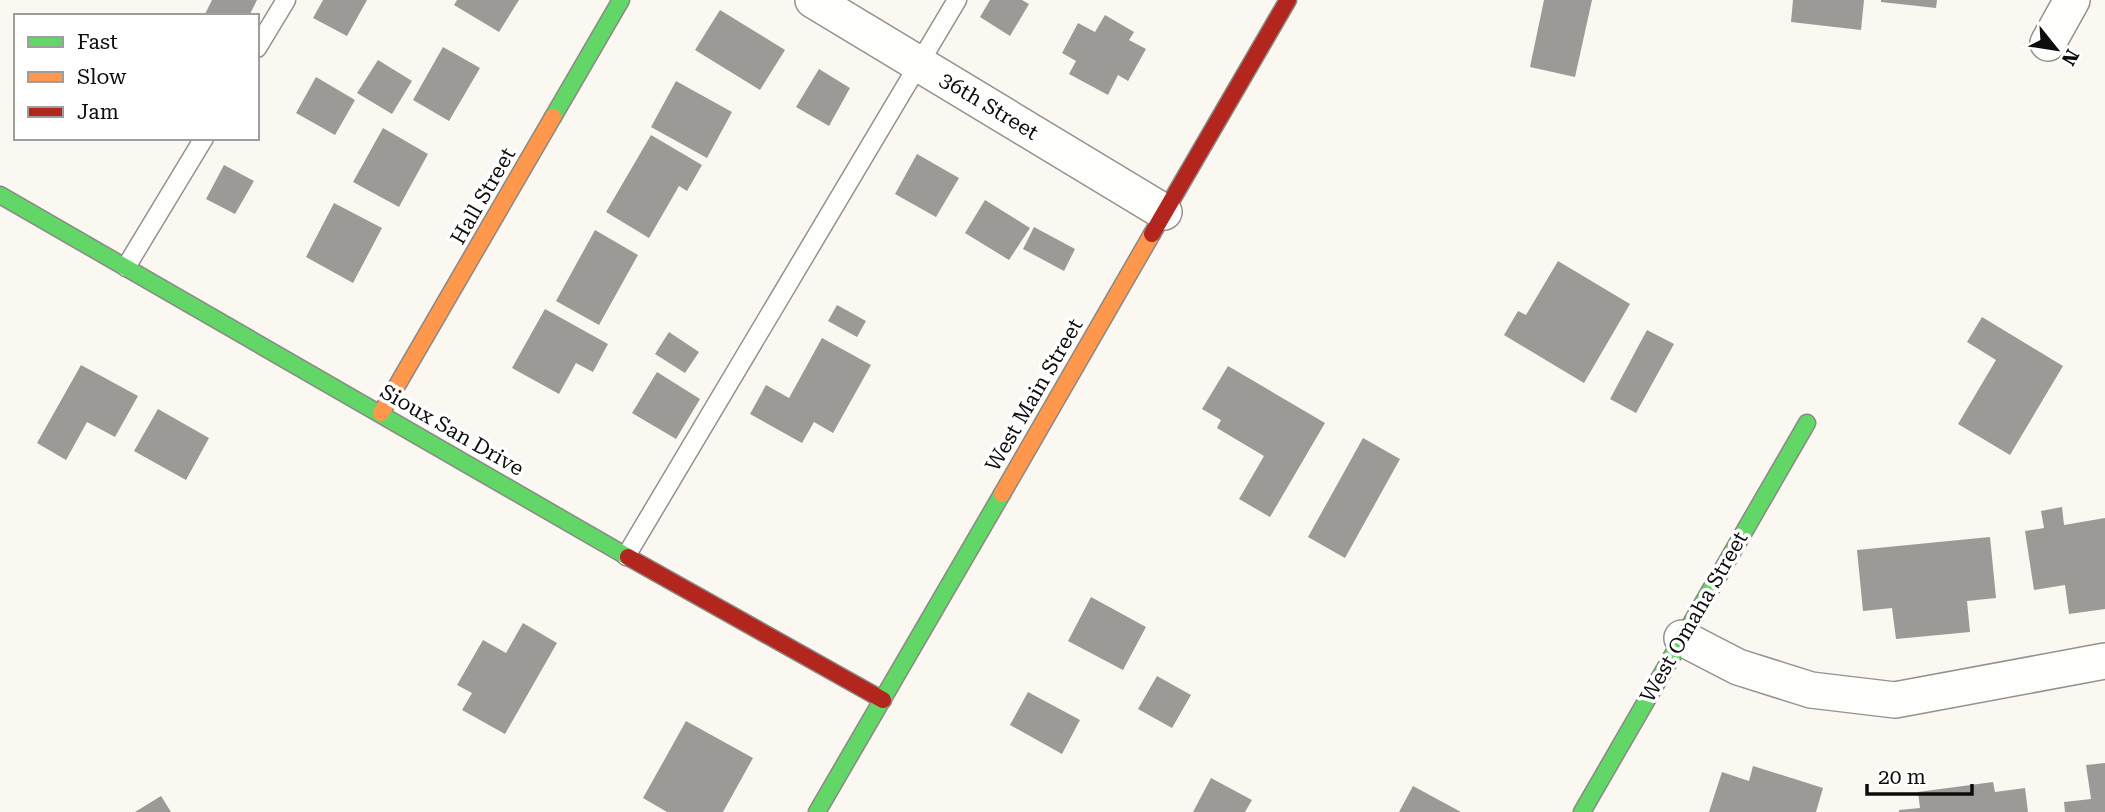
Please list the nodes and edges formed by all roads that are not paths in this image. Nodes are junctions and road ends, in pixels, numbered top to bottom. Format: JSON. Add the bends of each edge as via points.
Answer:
{"nodes":[{"id":1,"x":286,"y":0,"type":"edge"},
{"id":2,"x":621,"y":0,"type":"edge"},
{"id":3,"x":813,"y":0,"type":"edge"},
{"id":4,"x":957,"y":0,"type":"edge"},
{"id":5,"x":1288,"y":0,"type":"edge"},
{"id":6,"x":2072,"y":0,"type":"edge"},
{"id":7,"x":2048,"y":43,"type":"dead end"},
{"id":8,"x":259,"y":45,"type":"edge"},
{"id":9,"x":920,"y":64,"type":"junction"},
{"id":10,"x":203,"y":140,"type":"edge"},
{"id":11,"x":0,"y":195,"type":"edge"},
{"id":12,"x":1164,"y":212,"type":"junction"},
{"id":13,"x":126,"y":267,"type":"junction"},
{"id":14,"x":381,"y":413,"type":"junction"},
{"id":15,"x":1807,"y":423,"type":"dead end"},
{"id":16,"x":626,"y":556,"type":"junction"},
{"id":17,"x":1682,"y":638,"type":"junction"},
{"id":18,"x":2105,"y":662,"type":"edge"},
{"id":19,"x":883,"y":700,"type":"junction"},
{"id":20,"x":817,"y":812,"type":"edge"},
{"id":21,"x":1582,"y":812,"type":"edge"}],
"edges":[{"from":1,"to":8,"type":"lane"},
{"from":2,"to":14,"type":"street","name":"Hall Street"},
{"from":3,"to":9,"type":"street","name":"36th Street"},
{"from":4,"to":9,"type":"lane"},
{"from":5,"to":12,"type":"street","name":"West Main Street"},
{"from":6,"to":7,"type":"street"},
{"from":9,"to":12,"type":"street","name":"36th Street"},
{"from":9,"to":16,"type":"lane"},
{"from":10,"to":13,"type":"lane"},
{"from":11,"to":13,"type":"street","name":"Sioux San Drive"},
{"from":12,"to":19,"type":"street","name":"West Main Street"},
{"from":13,"to":14,"type":"street","name":"Sioux San Drive"},
{"from":14,"to":16,"type":"street","name":"Sioux San Drive"},
{"from":15,"to":17,"type":"street","name":"West Omaha Street"},
{"from":16,"to":19,"type":"street","name":"Sioux San Drive"},
{"from":17,"to":18,"type":"street","via":[[1738,667],[1811,690],[1895,700]]},
{"from":17,"to":21,"type":"street","name":"West Omaha Street"},
{"from":19,"to":20,"type":"street","name":"West Main Street"}]}
